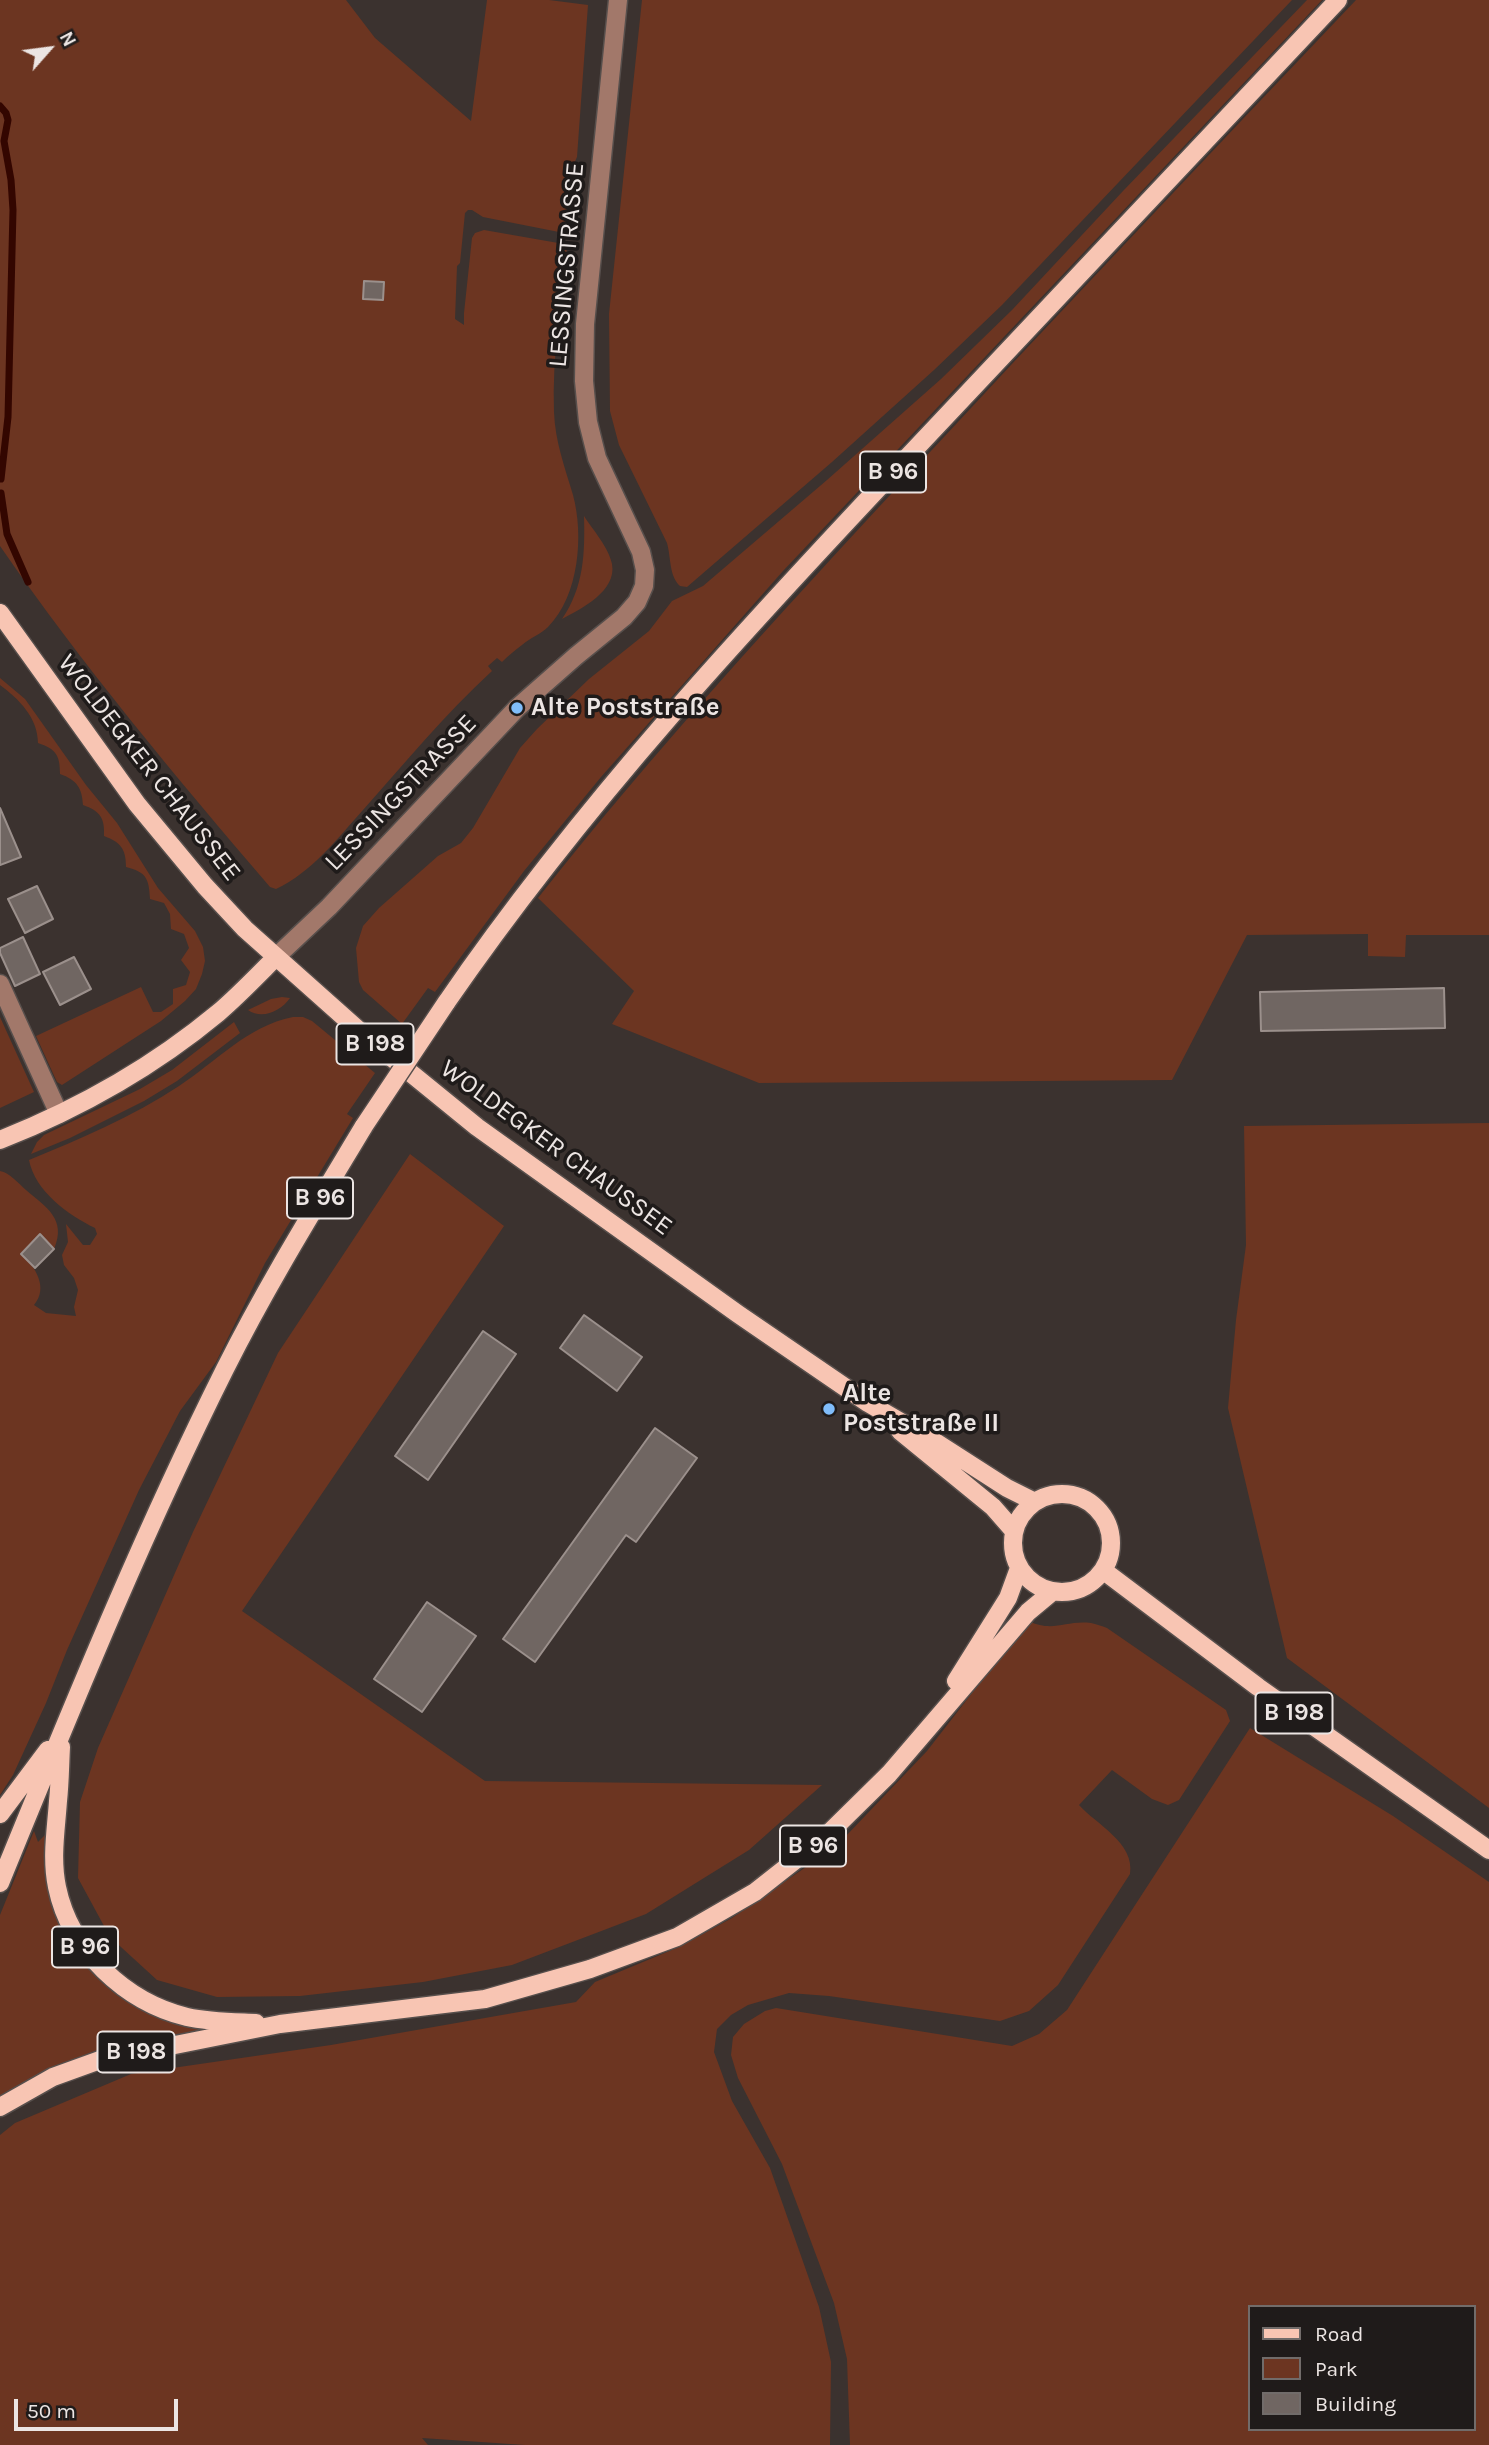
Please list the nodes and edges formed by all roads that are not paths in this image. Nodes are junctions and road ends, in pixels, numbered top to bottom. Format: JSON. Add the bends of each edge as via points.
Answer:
{"nodes":[{"id":1,"x":618,"y":0,"type":"edge"},
{"id":2,"x":1338,"y":0,"type":"edge"},
{"id":3,"x":0,"y":613,"type":"edge"},
{"id":4,"x":276,"y":957,"type":"junction"},
{"id":5,"x":0,"y":984,"type":"edge"},
{"id":6,"x":60,"y":1114,"type":"junction"},
{"id":7,"x":0,"y":1140,"type":"edge"},
{"id":8,"x":868,"y":1403,"type":"junction"},
{"id":9,"x":1035,"y":1502,"type":"junction"},
{"id":10,"x":1014,"y":1531,"type":"junction"},
{"id":11,"x":1019,"y":1569,"type":"junction"},
{"id":12,"x":1104,"y":1571,"type":"junction"},
{"id":13,"x":1052,"y":1592,"type":"junction"},
{"id":14,"x":927,"y":1728,"type":"junction"},
{"id":15,"x":61,"y":1733,"type":"junction"},
{"id":16,"x":0,"y":1814,"type":"edge"},
{"id":17,"x":1489,"y":1850,"type":"edge"},
{"id":18,"x":0,"y":1883,"type":"edge"},
{"id":19,"x":280,"y":2024,"type":"junction"},
{"id":20,"x":0,"y":2107,"type":"edge"}],
"edges":[{"from":1,"to":4,"type":"street","name":"LESSINGSTRASSE","via":[[585,324],[584,381],[597,458],[641,552],[645,570],[638,603],[517,708]]},
{"from":2,"to":15,"type":"main road","number":"B 96","bridge":true,"via":[[774,599],[610,786],[533,882],[364,1126],[277,1271],[139,1548]]},
{"from":3,"to":4,"type":"main road","name":"WOLDEGKER CHAUSSEE","via":[[152,822],[235,919]]},
{"from":4,"to":6,"type":"main road","via":[[190,1036]]},
{"from":4,"to":8,"type":"main road","name":"WOLDEGKER CHAUSSEE","number":"B 198","via":[[477,1127]]},
{"from":5,"to":6,"type":"street"},
{"from":6,"to":7,"type":"main road"},
{"from":8,"to":9,"type":"main road","name":"WOLDEGKER CHAUSSEE","number":"B 198"},
{"from":8,"to":10,"type":"main road","name":"WOLDEGKER CHAUSSEE","number":"B 198","via":[[993,1507]]},
{"from":9,"to":10,"type":"main road"},
{"from":9,"to":12,"type":"main road","via":[[1060,1494],[1092,1503],[1110,1528],[1112,1544]]},
{"from":10,"to":11,"type":"main road","via":[[1012,1544]]},
{"from":11,"to":13,"type":"main road","via":[[1027,1579]]},
{"from":11,"to":14,"type":"main road","number":"B 96","via":[[1008,1598]]},
{"from":12,"to":13,"type":"main road","via":[[1077,1591]]},
{"from":12,"to":17,"type":"main road","number":"B 198","via":[[1258,1688]]},
{"from":13,"to":14,"type":"main road","via":[[1028,1612]]},
{"from":14,"to":19,"type":"main road","number":"B 96","via":[[889,1774],[826,1836],[755,1892],[677,1937],[590,1969],[485,1999]]},
{"from":15,"to":16,"type":"main road","number":"B 96"},
{"from":15,"to":18,"type":"main road","number":"B 96"},
{"from":15,"to":19,"type":"main road","number":"B 96","via":[[57,1887],[80,1941],[98,1965],[153,2006],[188,2017]]},
{"from":19,"to":20,"type":"main road","number":"B 198","via":[[100,2060],[53,2077]]}]}
